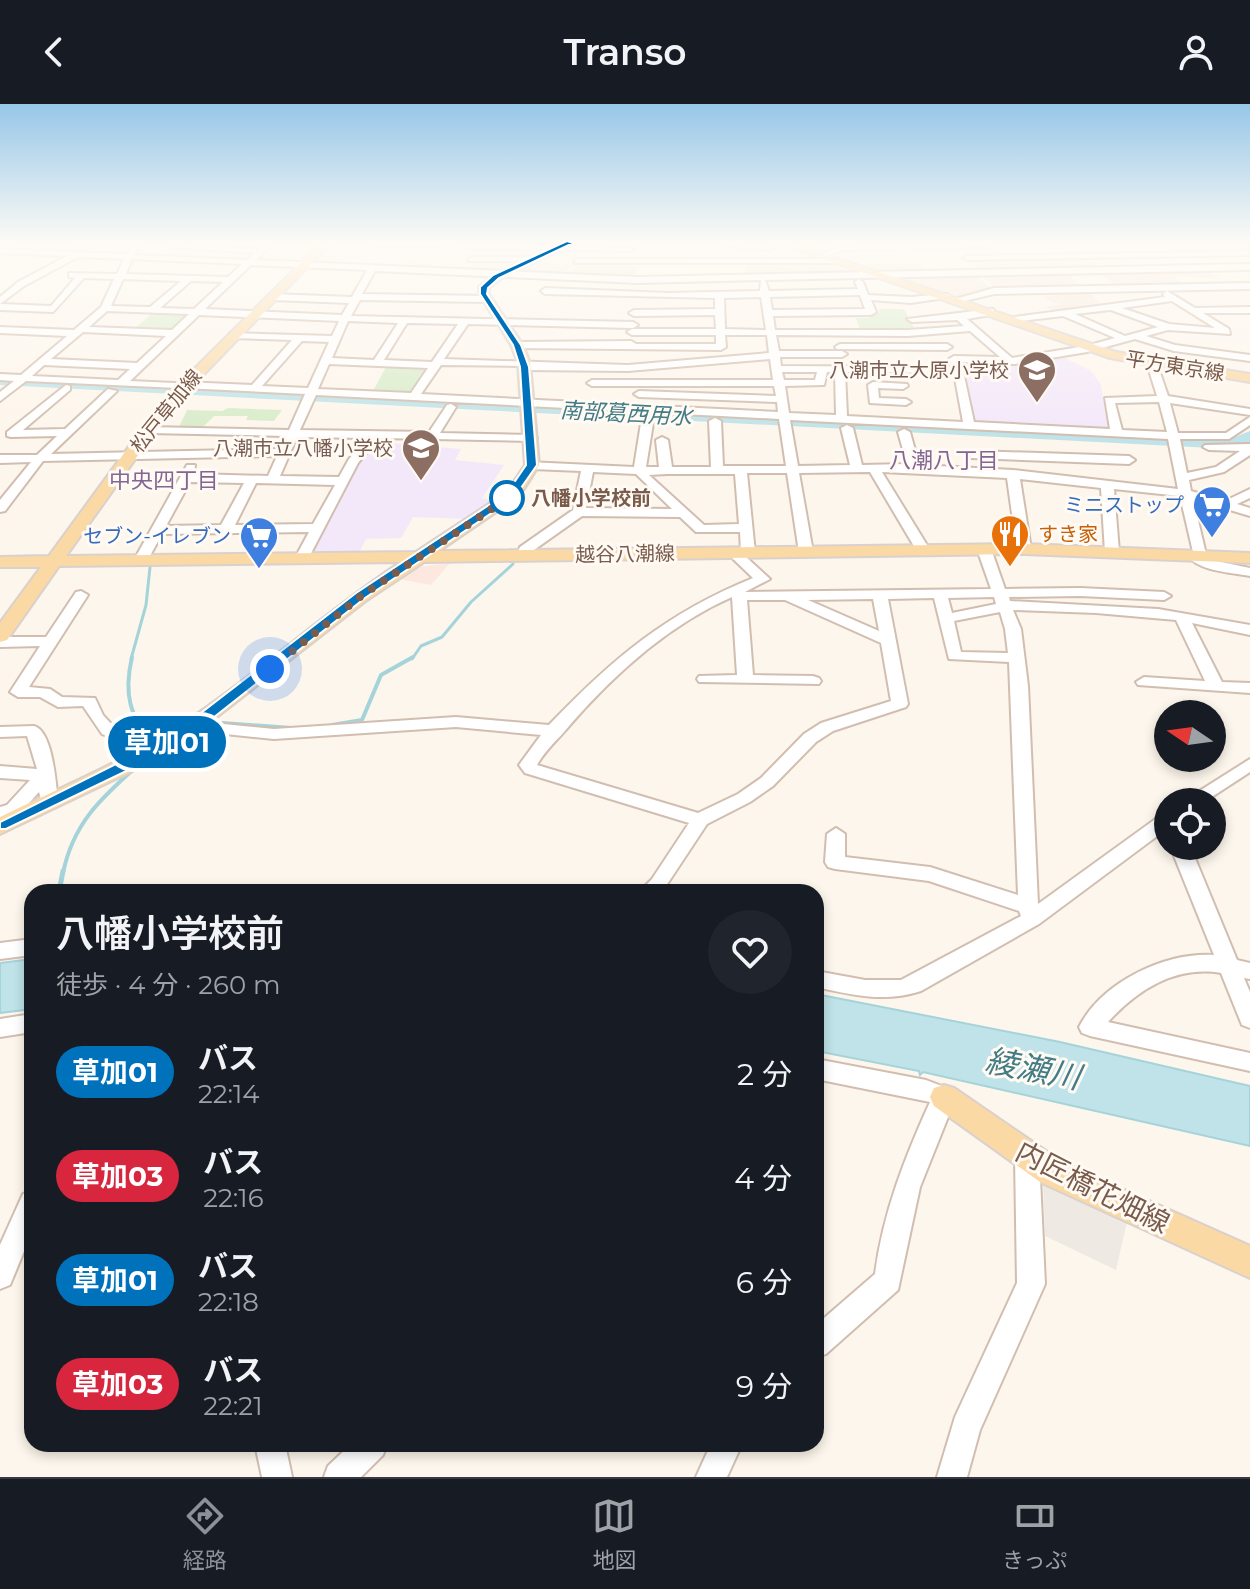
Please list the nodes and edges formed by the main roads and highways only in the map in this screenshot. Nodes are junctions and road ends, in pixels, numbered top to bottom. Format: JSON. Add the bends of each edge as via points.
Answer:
{"nodes":[{"id":1,"x":258,"y":307,"type":"edge"},
{"id":2,"x":260,"y":307,"type":"edge"},
{"id":3,"x":492,"y":307,"type":"edge"},
{"id":4,"x":979,"y":307,"type":"edge"},
{"id":5,"x":251,"y":314,"type":"junction"},
{"id":6,"x":1250,"y":378,"type":"edge"},
{"id":7,"x":175,"y":390,"type":"junction"},
{"id":8,"x":126,"y":454,"type":"junction"},
{"id":9,"x":417,"y":557,"type":"junction"},
{"id":10,"x":1250,"y":558,"type":"edge"},
{"id":11,"x":48,"y":561,"type":"junction"},
{"id":12,"x":0,"y":562,"type":"edge"},
{"id":13,"x":0,"y":616,"type":"edge"},
{"id":14,"x":0,"y":636,"type":"edge"},
{"id":15,"x":0,"y":826,"type":"edge"},
{"id":16,"x":944,"y":1097,"type":"road end"},
{"id":17,"x":1250,"y":1262,"type":"edge"}],
"edges":[{"from":1,"to":5,"type":"main road","name":"松戸草加線"},
{"from":2,"to":5,"type":"main road","name":"松戸草加線"},
{"from":3,"to":9,"type":"main road","via":[[524,365],[532,465],[511,496]]},
{"from":4,"to":6,"type":"main road","name":"平方東京線","via":[[1152,364]]},
{"from":5,"to":7,"type":"main road","name":"松戸草加線"},
{"from":5,"to":7,"type":"main road","name":"松戸草加線"},
{"from":7,"to":8,"type":"main road","name":"松戸草加線"},
{"from":7,"to":8,"type":"main road","name":"松戸草加線"},
{"from":8,"to":11,"type":"main road","name":"松戸草加線"},
{"from":9,"to":10,"type":"main road","name":"越谷八潮線","via":[[1024,549]]},
{"from":9,"to":11,"type":"main road","name":"越谷八潮線"},
{"from":9,"to":15,"type":"main road","via":[[193,726]]},
{"from":11,"to":12,"type":"main road","name":"越谷八潮線"},
{"from":11,"to":13,"type":"main road","name":"松戸草加線"},
{"from":11,"to":14,"type":"main road","name":"松戸草加線"},
{"from":16,"to":17,"type":"main road","name":"内匠橋花畑線","via":[[1027,1157],[1082,1187]]}]}
